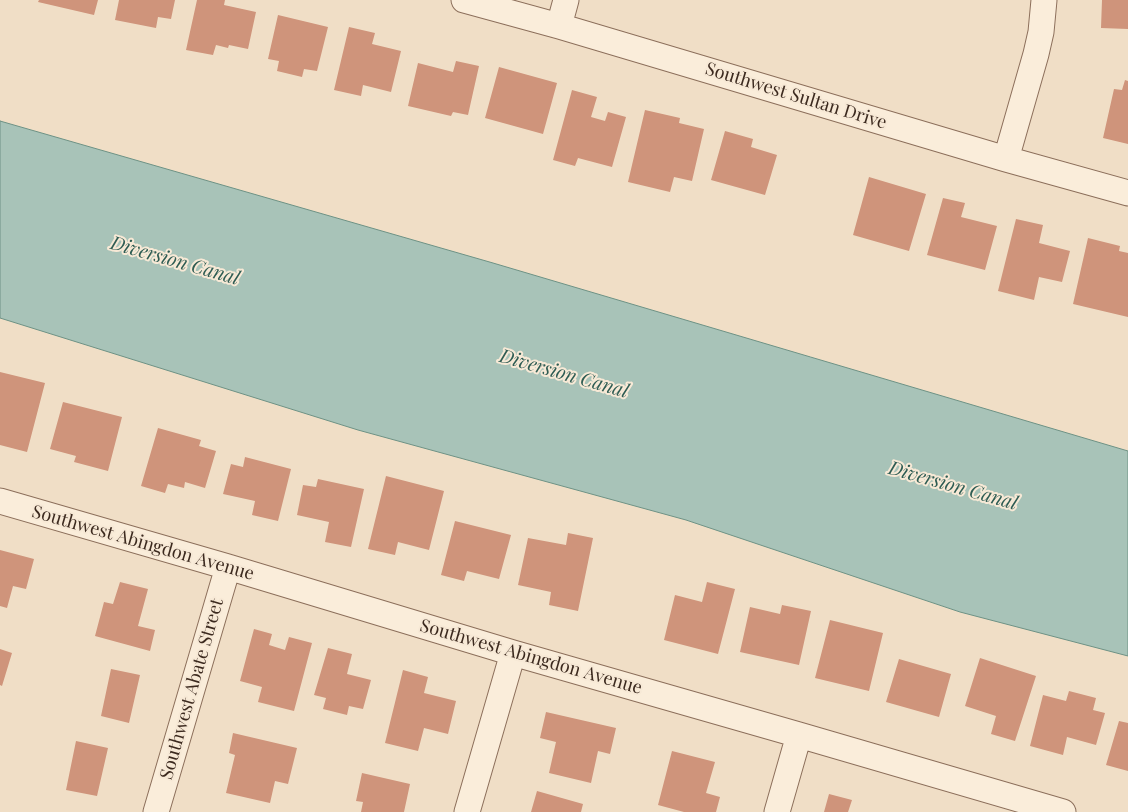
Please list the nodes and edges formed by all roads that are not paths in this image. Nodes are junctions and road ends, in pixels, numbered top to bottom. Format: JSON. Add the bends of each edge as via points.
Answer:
{"nodes":[{"id":1,"x":464,"y":0,"type":"edge"},
{"id":2,"x":566,"y":0,"type":"edge"},
{"id":3,"x":1044,"y":0,"type":"edge"},
{"id":4,"x":559,"y":26,"type":"junction"},
{"id":5,"x":1006,"y":159,"type":"junction"},
{"id":6,"x":1128,"y":193,"type":"edge"},
{"id":7,"x":0,"y":501,"type":"edge"},
{"id":8,"x":228,"y":567,"type":"junction"},
{"id":9,"x":513,"y":654,"type":"junction"},
{"id":10,"x":799,"y":735,"type":"junction"},
{"id":11,"x":156,"y":812,"type":"edge"},
{"id":12,"x":467,"y":812,"type":"edge"},
{"id":13,"x":777,"y":812,"type":"edge"},
{"id":14,"x":1063,"y":812,"type":"edge"}],
"edges":[{"from":1,"to":4,"type":"street","name":"Southwest Sultan Drive"},
{"from":2,"to":4,"type":"street"},
{"from":3,"to":5,"type":"street","via":[[1036,54]]},
{"from":4,"to":5,"type":"street","name":"Southwest Sultan Drive"},
{"from":5,"to":6,"type":"street","name":"Southwest Sultan Drive"},
{"from":7,"to":8,"type":"street","name":"Southwest Abingdon Avenue"},
{"from":8,"to":9,"type":"street","name":"Southwest Abingdon Avenue"},
{"from":8,"to":11,"type":"street","name":"Southwest Abate Street"},
{"from":9,"to":10,"type":"street","name":"Southwest Abingdon Avenue"},
{"from":9,"to":12,"type":"street"},
{"from":10,"to":13,"type":"street"},
{"from":10,"to":14,"type":"street","name":"Southwest Abingdon Avenue"}]}
